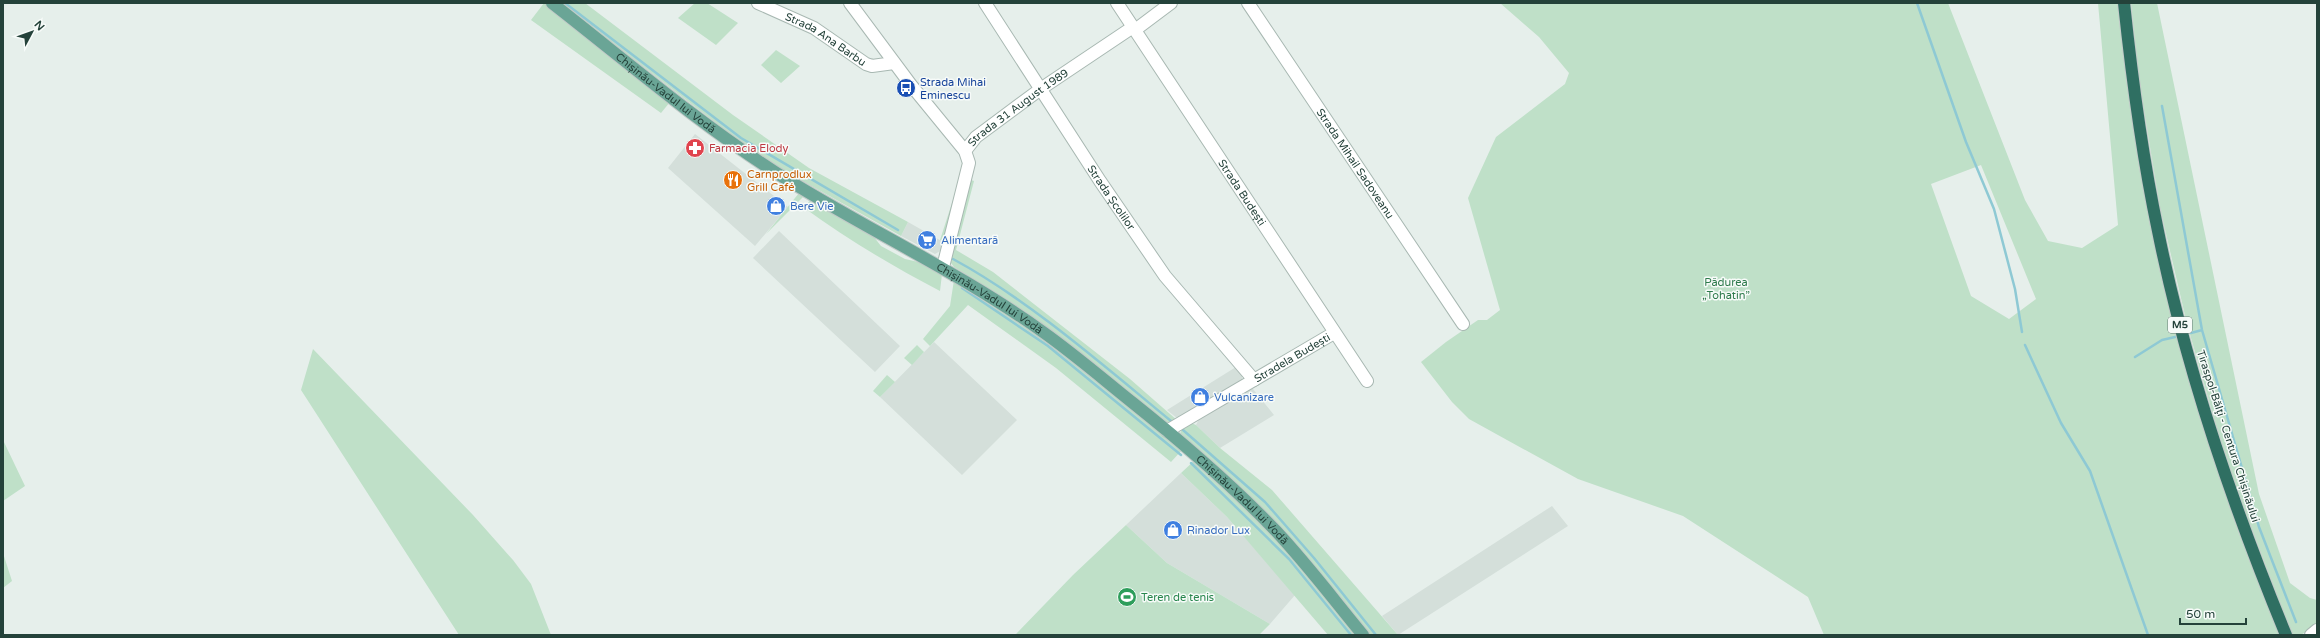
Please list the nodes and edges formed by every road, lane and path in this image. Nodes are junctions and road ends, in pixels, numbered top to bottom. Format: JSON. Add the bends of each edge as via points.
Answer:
{"nodes":[{"id":1,"x":552,"y":3,"type":"edge"},
{"id":2,"x":758,"y":3,"type":"edge"},
{"id":3,"x":850,"y":3,"type":"edge"},
{"id":4,"x":985,"y":3,"type":"edge"},
{"id":5,"x":1117,"y":3,"type":"edge"},
{"id":6,"x":1171,"y":3,"type":"edge"},
{"id":7,"x":1248,"y":3,"type":"edge"},
{"id":8,"x":2124,"y":3,"type":"edge"},
{"id":9,"x":1134,"y":28,"type":"junction"},
{"id":10,"x":894,"y":63,"type":"junction"},
{"id":11,"x":1042,"y":88,"type":"junction"},
{"id":12,"x":965,"y":151,"type":"junction"},
{"id":13,"x":943,"y":267,"type":"junction"},
{"id":14,"x":1463,"y":324,"type":"dead end"},
{"id":15,"x":1334,"y":333,"type":"junction"},
{"id":16,"x":1254,"y":380,"type":"junction"},
{"id":17,"x":1367,"y":381,"type":"dead end"},
{"id":18,"x":1167,"y":431,"type":"junction"},
{"id":19,"x":2317,"y":630,"type":"edge"},
{"id":20,"x":1363,"y":635,"type":"edge"},
{"id":21,"x":2286,"y":635,"type":"edge"},
{"id":22,"x":2311,"y":635,"type":"edge"}],
"edges":[{"from":1,"to":13,"type":"main road","name":"Chișinău-Vadul lui Vodă","via":[[742,150],[811,193]]},
{"from":2,"to":10,"type":"street","name":"Strada Ana Barbu","via":[[814,28],[866,64],[872,66]]},
{"from":3,"to":10,"type":"street"},
{"from":4,"to":11,"type":"street","name":"Strada Școlilor"},
{"from":5,"to":9,"type":"street","name":"Strada Budești"},
{"from":6,"to":9,"type":"street","name":"Strada 31 August 1989"},
{"from":7,"to":14,"type":"street","name":"Strada Mihail Sadoveanu"},
{"from":8,"to":21,"type":"highway","name":"Tiraspol-Bălţi - Centura Chișinăului","number":"M5","via":[[2144,157],[2174,301],[2219,459],[2243,528]]},
{"from":9,"to":11,"type":"street","name":"Strada 31 August 1989"},
{"from":9,"to":15,"type":"street","name":"Strada Budești"},
{"from":10,"to":12,"type":"street"},
{"from":11,"to":12,"type":"street","name":"Strada 31 August 1989","via":[[976,137]]},
{"from":11,"to":16,"type":"street","name":"Strada Școlilor","via":[[1100,181],[1165,276]]},
{"from":12,"to":13,"type":"street","name":"Strada 31 August 1989","via":[[969,163],[968,171]]},
{"from":13,"to":18,"type":"main road","name":"Chișinău-Vadul lui Vodă","via":[[1044,333]]},
{"from":15,"to":16,"type":"street","name":"Stradela Budești"},
{"from":15,"to":17,"type":"street","name":"Strada Budești"},
{"from":16,"to":18,"type":"street","name":"Stradela Budești"},
{"from":18,"to":20,"type":"main road","name":"Chișinău-Vadul lui Vodă","via":[[1276,531]]},
{"from":19,"to":22,"type":"street"}]}
